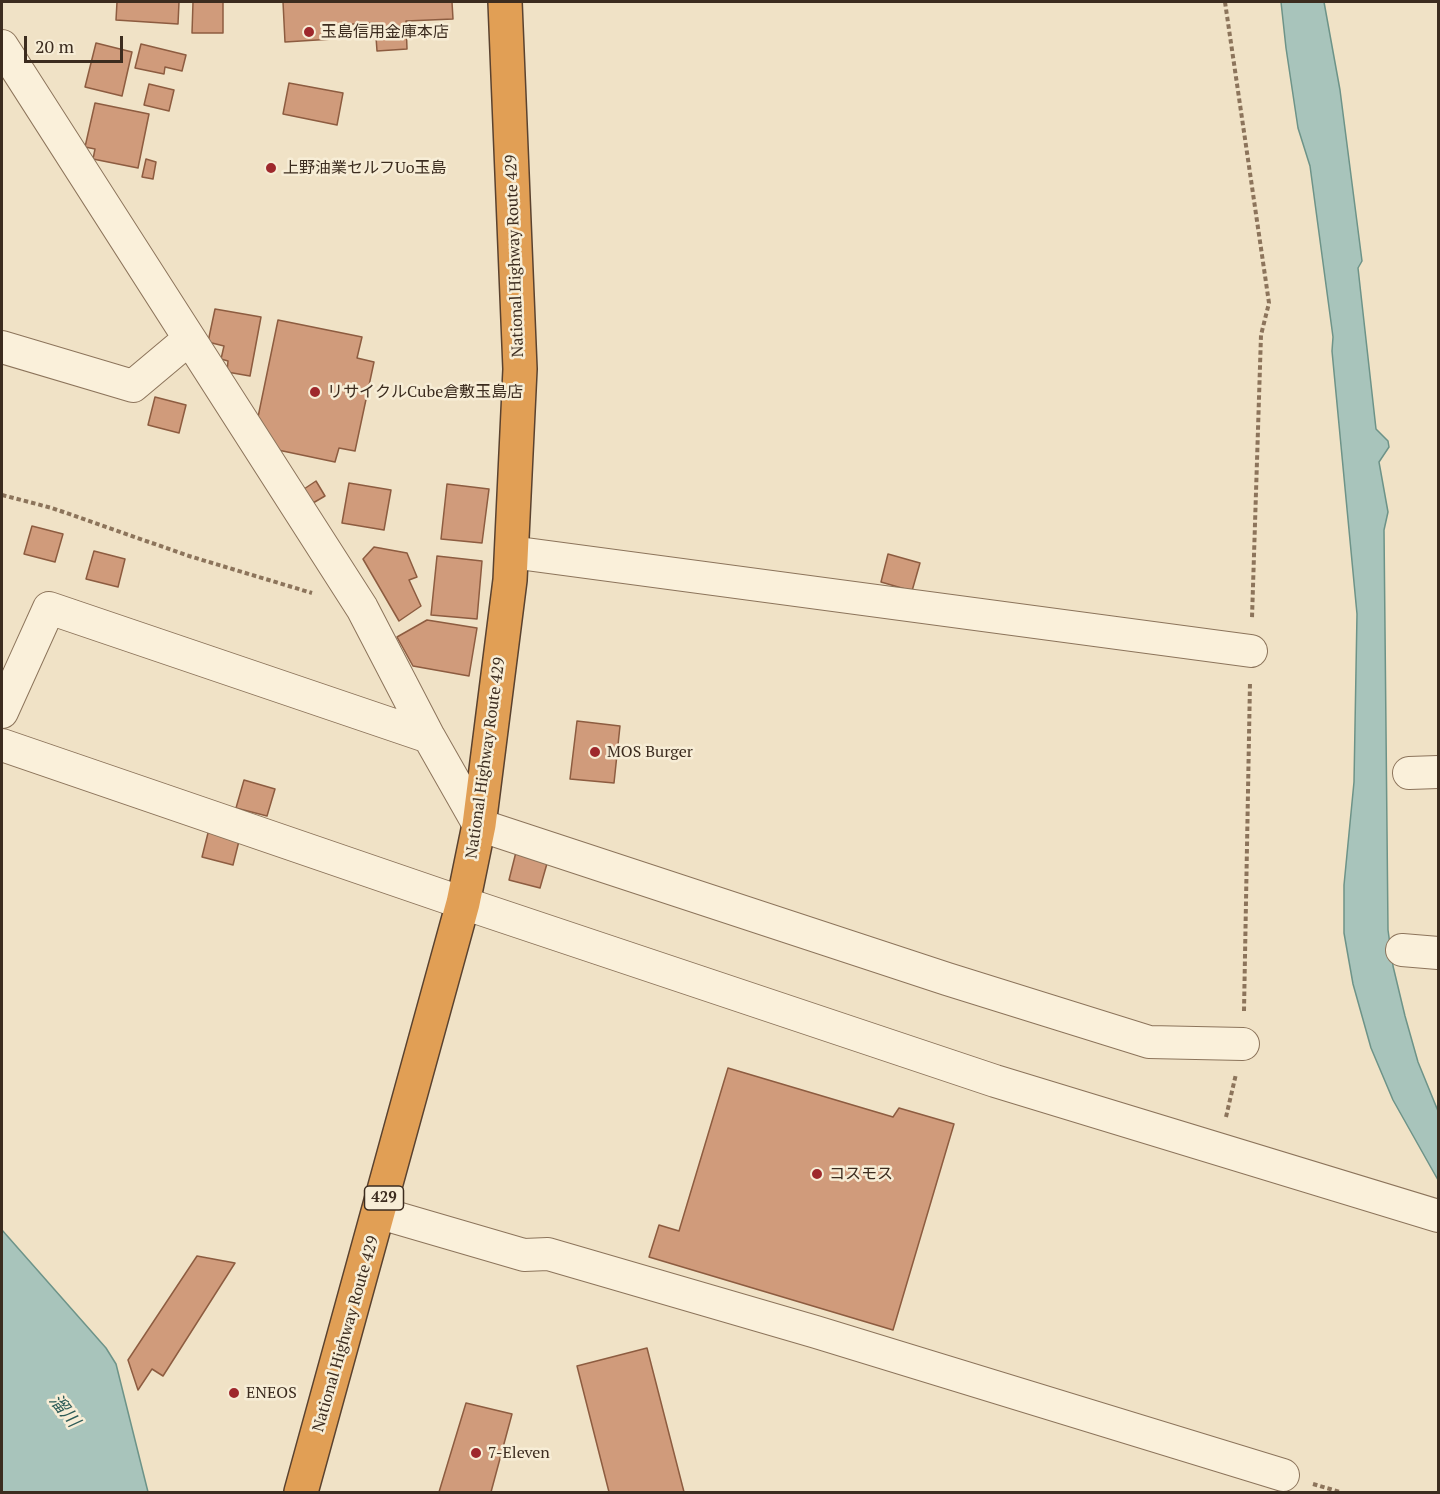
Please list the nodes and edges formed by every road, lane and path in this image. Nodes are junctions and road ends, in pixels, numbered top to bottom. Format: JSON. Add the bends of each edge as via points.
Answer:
{"nodes":[{"id":1,"x":505,"y":2,"type":"edge"},
{"id":2,"x":1225,"y":2,"type":"edge"},
{"id":3,"x":2,"y":46,"type":"edge"},
{"id":4,"x":189,"y":339,"type":"junction"},
{"id":5,"x":2,"y":347,"type":"edge"},
{"id":6,"x":2,"y":495,"type":"edge"},
{"id":7,"x":511,"y":552,"type":"junction"},
{"id":8,"x":362,"y":608,"type":"junction"},
{"id":9,"x":1251,"y":651,"type":"junction"},
{"id":10,"x":2,"y":712,"type":"edge"},
{"id":11,"x":429,"y":737,"type":"junction"},
{"id":12,"x":2,"y":745,"type":"edge"},
{"id":13,"x":479,"y":825,"type":"junction"},
{"id":14,"x":463,"y":903,"type":"junction"},
{"id":15,"x":1402,"y":950,"type":"dead end"},
{"id":16,"x":1438,"y":953,"type":"edge"},
{"id":17,"x":1243,"y":1044,"type":"junction"},
{"id":18,"x":1218,"y":1150,"type":"junction"},
{"id":19,"x":380,"y":1213,"type":"junction"},
{"id":20,"x":1438,"y":1216,"type":"edge"},
{"id":21,"x":1283,"y":1475,"type":"dead end"},
{"id":22,"x":301,"y":1492,"type":"edge"}],
"edges":[{"from":1,"to":7,"type":"highway","name":"National Highway Route 429","number":"429","via":[[520,369]]},
{"from":2,"to":9,"type":"path","via":[[1269,303],[1261,335]]},
{"from":3,"to":4,"type":"street"},
{"from":4,"to":5,"type":"street","via":[[133,386]]},
{"from":4,"to":8,"type":"street"},
{"from":6,"to":8,"type":"path"},
{"from":7,"to":9,"type":"street"},
{"from":7,"to":13,"type":"highway","name":"National Highway Route 429","number":"429"},
{"from":8,"to":11,"type":"street"},
{"from":9,"to":17,"type":"path"},
{"from":10,"to":11,"type":"street","via":[[50,608]]},
{"from":11,"to":13,"type":"street"},
{"from":12,"to":14,"type":"street"},
{"from":13,"to":14,"type":"highway","name":"National Highway Route 429","number":"429"},
{"from":13,"to":17,"type":"street","via":[[1149,1042]]},
{"from":14,"to":18,"type":"street","via":[[995,1081]]},
{"from":14,"to":19,"type":"highway","name":"National Highway Route 429","number":"429"},
{"from":15,"to":16,"type":"street"},
{"from":17,"to":18,"type":"path"},
{"from":18,"to":20,"type":"street"},
{"from":19,"to":21,"type":"street","via":[[524,1255],[548,1254]]},
{"from":19,"to":22,"type":"highway","name":"National Highway Route 429","number":"429"}]}
